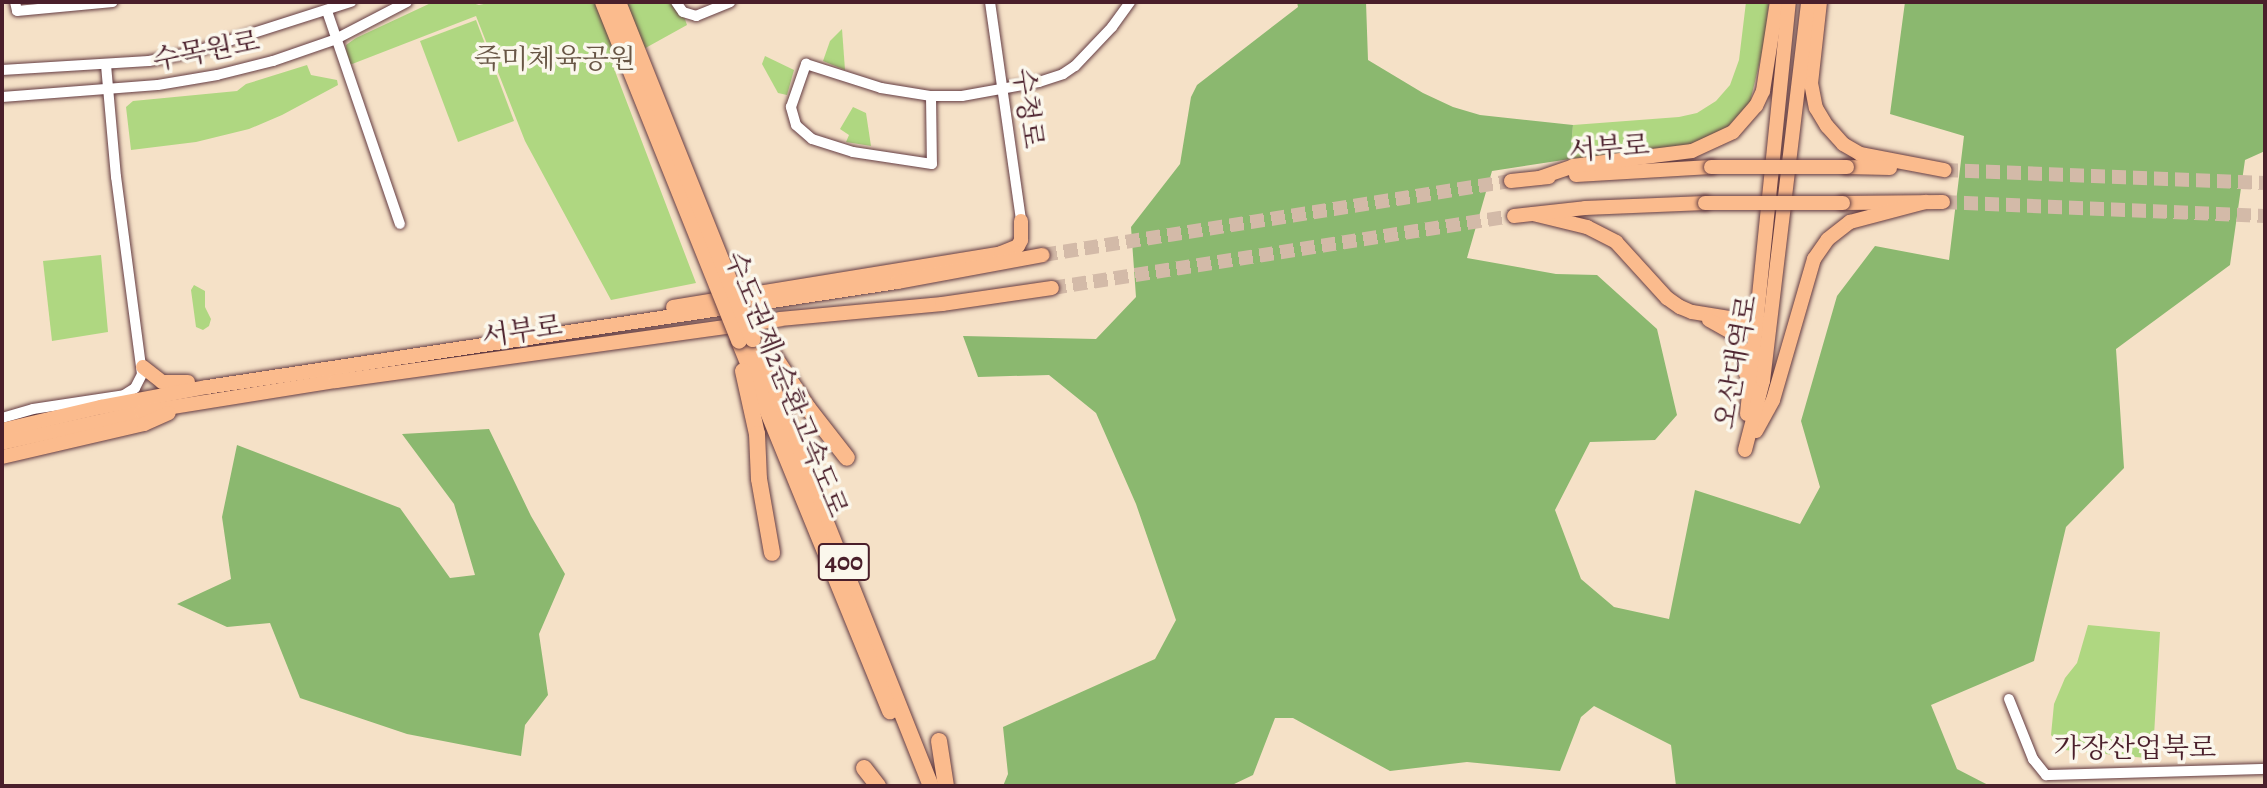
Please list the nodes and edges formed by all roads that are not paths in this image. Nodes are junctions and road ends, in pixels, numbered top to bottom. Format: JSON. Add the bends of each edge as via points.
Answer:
{"nodes":[{"id":1,"x":15,"y":2,"type":"edge"},
{"id":2,"x":113,"y":2,"type":"edge"},
{"id":3,"x":351,"y":2,"type":"edge"},
{"id":4,"x":407,"y":2,"type":"edge"},
{"id":5,"x":603,"y":2,"type":"edge"},
{"id":6,"x":618,"y":2,"type":"edge"},
{"id":7,"x":676,"y":2,"type":"edge"},
{"id":8,"x":730,"y":2,"type":"edge"},
{"id":9,"x":990,"y":2,"type":"edge"},
{"id":10,"x":1130,"y":2,"type":"edge"},
{"id":11,"x":1777,"y":2,"type":"edge"},
{"id":12,"x":1789,"y":2,"type":"edge"},
{"id":13,"x":1808,"y":2,"type":"edge"},
{"id":14,"x":1820,"y":2,"type":"edge"},
{"id":15,"x":89,"y":3,"type":"edge"},
{"id":16,"x":327,"y":11,"type":"junction"},
{"id":17,"x":334,"y":40,"type":"junction"},
{"id":18,"x":106,"y":64,"type":"junction"},
{"id":19,"x":2,"y":70,"type":"edge"},
{"id":20,"x":1002,"y":87,"type":"junction"},
{"id":21,"x":108,"y":89,"type":"junction"},
{"id":22,"x":931,"y":96,"type":"junction"},
{"id":23,"x":2,"y":97,"type":"edge"},
{"id":24,"x":1539,"y":178,"type":"junction"},
{"id":25,"x":1510,"y":181,"type":"tunnel mouth"},
{"id":26,"x":1925,"y":202,"type":"junction"},
{"id":27,"x":1943,"y":202,"type":"tunnel mouth"},
{"id":28,"x":1533,"y":214,"type":"junction"},
{"id":29,"x":1514,"y":216,"type":"tunnel mouth"},
{"id":30,"x":1021,"y":221,"type":"joint"},
{"id":31,"x":400,"y":224,"type":"dead end"},
{"id":32,"x":1043,"y":255,"type":"tunnel mouth"},
{"id":33,"x":1052,"y":288,"type":"tunnel mouth"},
{"id":34,"x":1692,"y":312,"type":"junction"},
{"id":35,"x":1763,"y":324,"type":"junction"},
{"id":36,"x":752,"y":341,"type":"junction"},
{"id":37,"x":467,"y":347,"type":"junction"},
{"id":38,"x":143,"y":367,"type":"junction"},
{"id":39,"x":269,"y":377,"type":"junction"},
{"id":40,"x":188,"y":382,"type":"junction"},
{"id":41,"x":124,"y":395,"type":"junction"},
{"id":42,"x":194,"y":402,"type":"junction"},
{"id":43,"x":1747,"y":414,"type":"junction"},
{"id":44,"x":2,"y":418,"type":"edge"},
{"id":45,"x":2,"y":430,"type":"edge"},
{"id":46,"x":2,"y":443,"type":"edge"},
{"id":47,"x":1745,"y":450,"type":"junction"},
{"id":48,"x":2,"y":457,"type":"edge"},
{"id":49,"x":847,"y":458,"type":"dead end"},
{"id":50,"x":772,"y":553,"type":"dead end"},
{"id":51,"x":2009,"y":699,"type":"dead end"},
{"id":52,"x":939,"y":741,"type":"dead end"},
{"id":53,"x":864,"y":768,"type":"dead end"},
{"id":54,"x":2265,"y":769,"type":"edge"},
{"id":55,"x":878,"y":786,"type":"edge"},
{"id":56,"x":920,"y":786,"type":"edge"},
{"id":57,"x":931,"y":786,"type":"edge"},
{"id":58,"x":946,"y":786,"type":"edge"}],
"edges":[{"from":1,"to":15,"type":"street","via":[[17,11]]},
{"from":2,"to":15,"type":"street"},
{"from":3,"to":16,"type":"street","name":"수목원로"},
{"from":4,"to":17,"type":"street","name":"수목원로"},
{"from":5,"to":36,"type":"highway","name":"수도권제2순환고속도로","number":"400","bridge":true},
{"from":6,"to":36,"type":"highway","name":"수도권제2순환고속도로","number":"400","bridge":true},
{"from":7,"to":8,"type":"street","via":[[683,12],[696,16]]},
{"from":9,"to":20,"type":"street","name":"수청로"},
{"from":10,"to":20,"type":"street","via":[[1063,74]]},
{"from":11,"to":24,"type":"main road","via":[[1763,91],[1733,132],[1692,151],[1573,166]]},
{"from":12,"to":35,"type":"main road","name":"오산대역로"},
{"from":13,"to":35,"type":"main road","name":"오산대역로"},
{"from":14,"to":24,"type":"main road","name":"서부로","bridge":true,"via":[[1811,83],[1816,108],[1827,126],[1860,154],[1944,170],[1711,167]]},
{"from":16,"to":17,"type":"street"},
{"from":16,"to":18,"type":"street","name":"수목원로","via":[[194,52]]},
{"from":17,"to":21,"type":"street","name":"수목원로","via":[[218,75]]},
{"from":17,"to":31,"type":"street"},
{"from":18,"to":19,"type":"street","name":"수목원로"},
{"from":18,"to":21,"type":"street"},
{"from":20,"to":22,"type":"street","via":[[961,96]]},
{"from":20,"to":30,"type":"street","name":"수청로"},
{"from":21,"to":23,"type":"street","name":"수목원로"},
{"from":21,"to":38,"type":"street"},
{"from":22,"to":22,"type":"street","via":[[881,88],[806,64],[791,107],[796,125],[812,139],[853,152],[932,164]]},
{"from":24,"to":25,"type":"main road","name":"서부로"},
{"from":26,"to":27,"type":"main road"},
{"from":26,"to":28,"type":"main road","name":"서부로","bridge":true,"via":[[1704,203]]},
{"from":26,"to":47,"type":"main road","via":[[1850,222],[1828,239],[1814,259],[1804,288],[1773,400]]},
{"from":28,"to":29,"type":"main road","name":"서부로"},
{"from":28,"to":34,"type":"main road","via":[[1587,227],[1616,242],[1667,298]]},
{"from":30,"to":37,"type":"main road","via":[[1018,246],[1001,253],[523,332]]},
{"from":32,"to":37,"type":"main road","name":"서부로","via":[[897,282]]},
{"from":33,"to":42,"type":"main road","name":"서부로","via":[[780,319]]},
{"from":34,"to":35,"type":"main road"},
{"from":34,"to":43,"type":"main road","via":[[1732,332],[1743,350]]},
{"from":35,"to":43,"type":"main road","name":"오산대역로"},
{"from":35,"to":47,"type":"main road","name":"오산대역로","via":[[1763,381]]},
{"from":36,"to":49,"type":"highway"},
{"from":36,"to":50,"type":"highway","via":[[761,497]]},
{"from":36,"to":56,"type":"highway","name":"수도권제2순환고속도로","number":"400"},
{"from":36,"to":57,"type":"highway","name":"수도권제2순환고속도로","number":"400"},
{"from":37,"to":39,"type":"main road","name":"서부로"},
{"from":38,"to":40,"type":"main road","via":[[162,383]]},
{"from":38,"to":41,"type":"street","via":[[139,383]]},
{"from":39,"to":40,"type":"main road"},
{"from":39,"to":45,"type":"main road","name":"서부로","via":[[135,400]]},
{"from":40,"to":41,"type":"main road"},
{"from":41,"to":44,"type":"street"},
{"from":42,"to":46,"type":"main road","name":"서부로"},
{"from":42,"to":48,"type":"main road","via":[[144,424]]},
{"from":43,"to":47,"type":"main road","name":"오산대역로"},
{"from":51,"to":54,"type":"street","name":"가장산업북로","via":[[2034,759],[2046,775]]},
{"from":52,"to":58,"type":"highway"},
{"from":53,"to":55,"type":"highway"}]}
